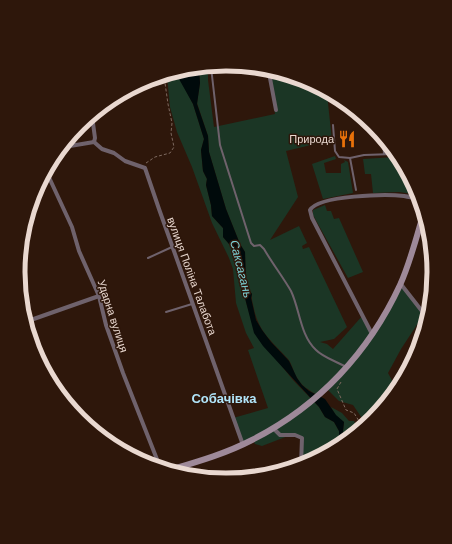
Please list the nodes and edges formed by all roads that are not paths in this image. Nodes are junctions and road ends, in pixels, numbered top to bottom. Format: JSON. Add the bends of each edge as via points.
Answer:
{"nodes":[{"id":1,"x":211,"y":71,"type":"edge"},
{"id":2,"x":270,"y":76,"type":"edge"},
{"id":3,"x":276,"y":110,"type":"dead end"},
{"id":4,"x":93,"y":121,"type":"edge"},
{"id":5,"x":333,"y":125,"type":"dead end"},
{"id":6,"x":94,"y":142,"type":"junction"},
{"id":7,"x":70,"y":146,"type":"edge"},
{"id":8,"x":384,"y":148,"type":"edge"},
{"id":9,"x":384,"y":154,"type":"junction"},
{"id":10,"x":388,"y":154,"type":"edge"},
{"id":11,"x":350,"y":158,"type":"junction"},
{"id":12,"x":49,"y":177,"type":"edge"},
{"id":13,"x":356,"y":190,"type":"dead end"},
{"id":14,"x":413,"y":198,"type":"edge"},
{"id":15,"x":421,"y":223,"type":"edge"},
{"id":16,"x":173,"y":247,"type":"junction"},
{"id":17,"x":148,"y":258,"type":"dead end"},
{"id":18,"x":400,"y":284,"type":"junction"},
{"id":19,"x":99,"y":296,"type":"junction"},
{"id":20,"x":193,"y":304,"type":"junction"},
{"id":21,"x":166,"y":312,"type":"dead end"},
{"id":22,"x":423,"y":313,"type":"edge"},
{"id":23,"x":31,"y":320,"type":"edge"},
{"id":24,"x":372,"y":334,"type":"junction"},
{"id":25,"x":347,"y":367,"type":"junction"},
{"id":26,"x":272,"y":428,"type":"junction"},
{"id":27,"x":243,"y":445,"type":"junction"},
{"id":28,"x":301,"y":459,"type":"edge"},
{"id":29,"x":158,"y":461,"type":"edge"},
{"id":30,"x":179,"y":467,"type":"edge"}],
"edges":[{"from":1,"to":25,"type":"lane","via":[[220,145],[251,243],[264,249],[290,291],[311,344],[323,355]]},
{"from":2,"to":3,"type":"street"},
{"from":4,"to":6,"type":"street"},
{"from":5,"to":11,"type":"lane","via":[[336,154],[342,158]]},
{"from":6,"to":7,"type":"street"},
{"from":6,"to":16,"type":"street","name":"вулиця Поліна Талабота","via":[[102,149],[114,153],[125,161],[142,166],[147,171]]},
{"from":8,"to":9,"type":"lane"},
{"from":9,"to":10,"type":"lane"},
{"from":9,"to":11,"type":"lane"},
{"from":11,"to":13,"type":"lane"},
{"from":12,"to":19,"type":"street","name":"Ударна вулиця"},
{"from":14,"to":24,"type":"street","via":[[380,195],[347,197],[322,202],[312,206],[310,210]]},
{"from":15,"to":18,"type":"street"},
{"from":16,"to":17,"type":"lane"},
{"from":16,"to":20,"type":"street","name":"вулиця Поліна Талабота"},
{"from":18,"to":22,"type":"street"},
{"from":18,"to":24,"type":"street"},
{"from":19,"to":23,"type":"street"},
{"from":19,"to":29,"type":"street","name":"Ударна вулиця","via":[[123,373]]},
{"from":20,"to":21,"type":"lane"},
{"from":20,"to":27,"type":"street","name":"вулиця Поліна Талабота"},
{"from":24,"to":25,"type":"street"},
{"from":25,"to":26,"type":"street","via":[[303,409]]},
{"from":26,"to":27,"type":"street"},
{"from":26,"to":28,"type":"street","via":[[280,435],[302,438]]},
{"from":27,"to":30,"type":"street"}]}
